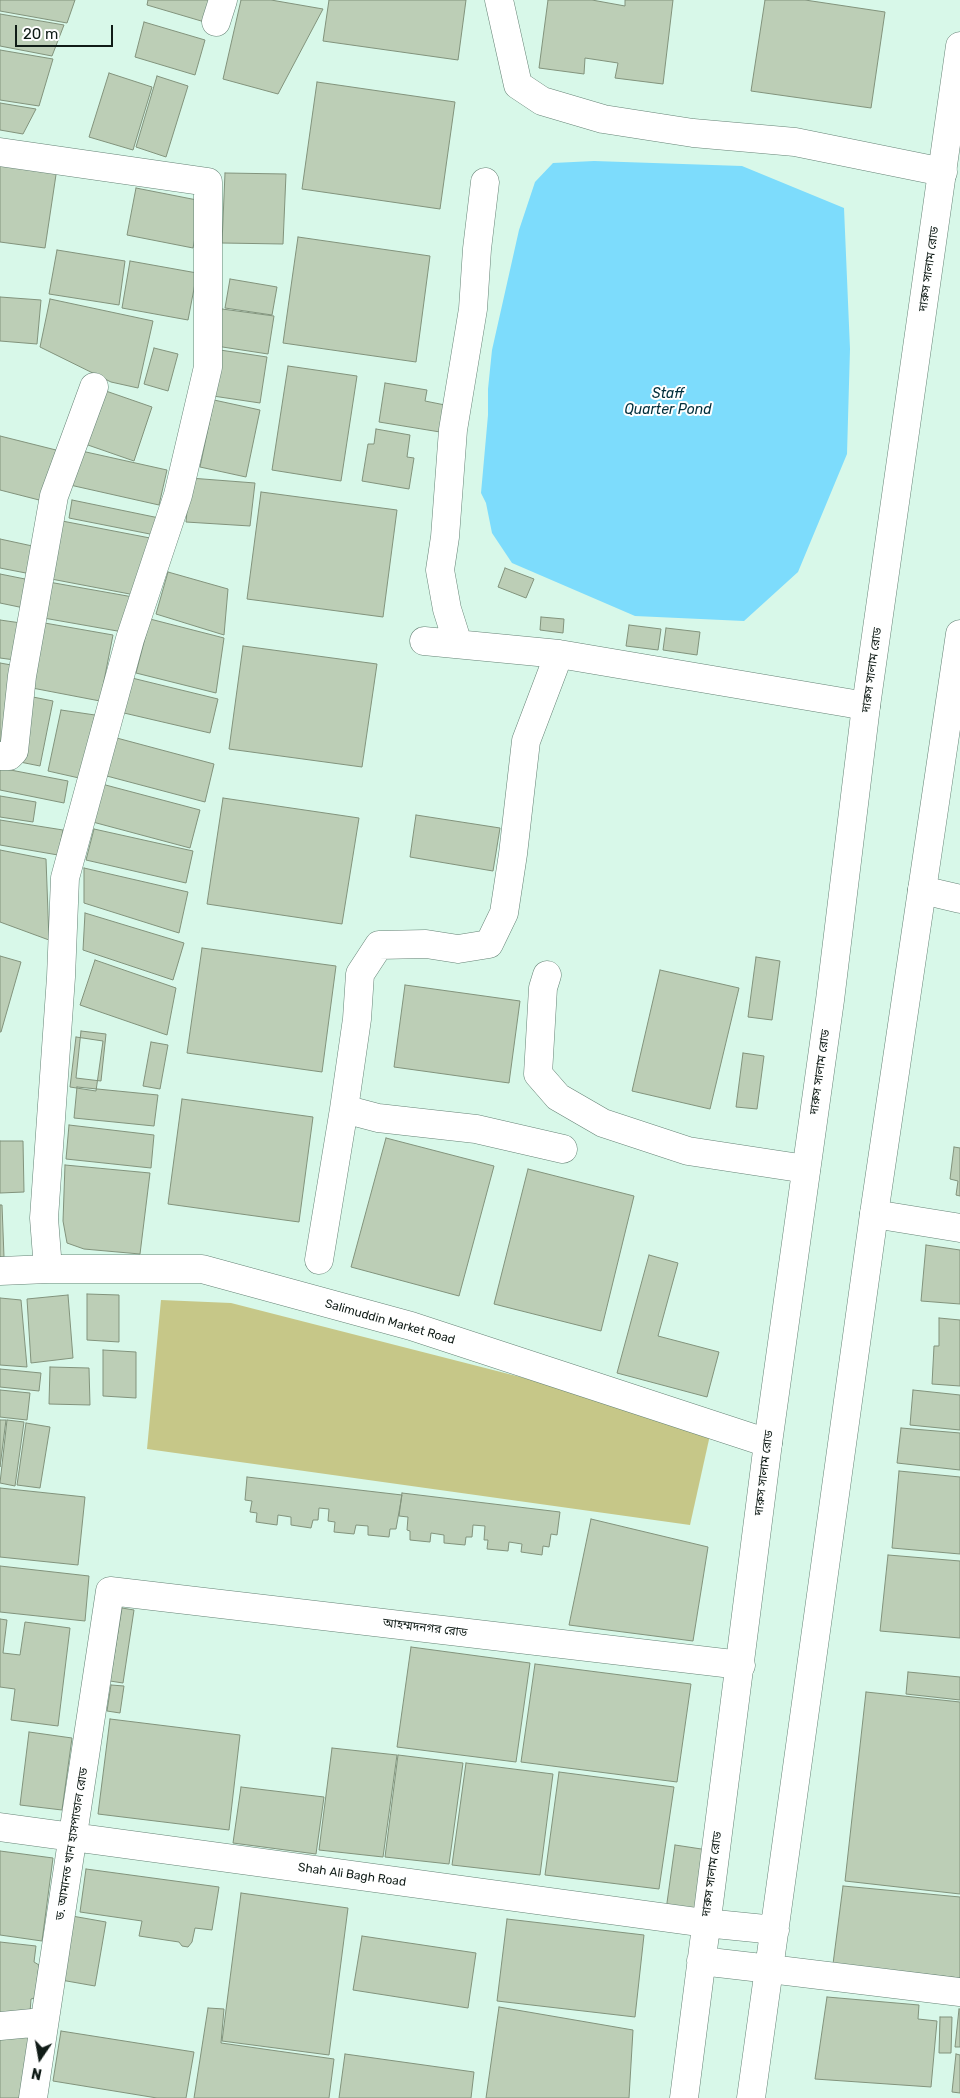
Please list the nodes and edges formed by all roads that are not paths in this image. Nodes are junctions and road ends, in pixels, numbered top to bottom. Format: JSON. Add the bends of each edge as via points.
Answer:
{"nodes":[{"id":1,"x":499,"y":0,"type":"edge"},
{"id":2,"x":960,"y":46,"type":"edge"},
{"id":3,"x":0,"y":152,"type":"edge"},
{"id":4,"x":943,"y":172,"type":"junction"},
{"id":5,"x":484,"y":182,"type":"dead end"},
{"id":6,"x":94,"y":387,"type":"dead end"},
{"id":7,"x":960,"y":634,"type":"edge"},
{"id":8,"x":424,"y":641,"type":"dead end"},
{"id":9,"x":458,"y":644,"type":"junction"},
{"id":10,"x":558,"y":654,"type":"junction"},
{"id":11,"x":866,"y":706,"type":"junction"},
{"id":12,"x":6,"y":756,"type":"edge"},
{"id":13,"x":922,"y":890,"type":"junction"},
{"id":14,"x":960,"y":899,"type":"edge"},
{"id":15,"x":547,"y":975,"type":"dead end"},
{"id":16,"x":344,"y":1109,"type":"junction"},
{"id":17,"x":563,"y":1149,"type":"dead end"},
{"id":18,"x":806,"y":1169,"type":"junction"},
{"id":19,"x":874,"y":1214,"type":"junction"},
{"id":20,"x":960,"y":1228,"type":"edge"},
{"id":21,"x":319,"y":1260,"type":"dead end"},
{"id":22,"x":48,"y":1269,"type":"junction"},
{"id":23,"x":0,"y":1271,"type":"edge"},
{"id":24,"x":768,"y":1443,"type":"junction"},
{"id":25,"x":110,"y":1591,"type":"joint"},
{"id":26,"x":741,"y":1665,"type":"junction"},
{"id":27,"x":0,"y":1827,"type":"edge"},
{"id":28,"x":74,"y":1838,"type":"junction"},
{"id":29,"x":705,"y":1923,"type":"junction"},
{"id":30,"x":775,"y":1930,"type":"junction"},
{"id":31,"x":701,"y":1960,"type":"junction"},
{"id":32,"x":770,"y":1969,"type":"junction"},
{"id":33,"x":960,"y":1992,"type":"edge"},
{"id":34,"x":43,"y":2022,"type":"junction"},
{"id":35,"x":0,"y":2026,"type":"edge"},
{"id":36,"x":33,"y":2098,"type":"edge"},
{"id":37,"x":684,"y":2098,"type":"edge"},
{"id":38,"x":751,"y":2098,"type":"edge"}],
"edges":[{"from":1,"to":4,"type":"street","via":[[518,85],[542,101],[603,119],[693,133],[795,142]]},
{"from":2,"to":4,"type":"street","name":"দারুস সালাম রোড"},
{"from":3,"to":22,"type":"street","via":[[208,182],[208,367],[178,496],[130,639],[65,878],[44,1218]]},
{"from":4,"to":11,"type":"street","name":"দারুস সালাম রোড"},
{"from":5,"to":9,"type":"street","via":[[473,309],[453,430],[440,570]]},
{"from":6,"to":12,"type":"street","via":[[54,496]]},
{"from":7,"to":13,"type":"street"},
{"from":8,"to":9,"type":"street"},
{"from":9,"to":10,"type":"street"},
{"from":10,"to":11,"type":"street"},
{"from":10,"to":16,"type":"street","via":[[526,741],[504,913],[489,944],[458,949],[426,944],[378,945],[360,974]]},
{"from":11,"to":18,"type":"street","name":"দারুস সালাম রোড"},
{"from":13,"to":14,"type":"street"},
{"from":13,"to":19,"type":"street"},
{"from":15,"to":18,"type":"street","via":[[543,988],[538,1074],[558,1097],[603,1124],[688,1151]]},
{"from":16,"to":17,"type":"street","via":[[378,1118],[476,1129]]},
{"from":16,"to":21,"type":"street"},
{"from":18,"to":24,"type":"street","name":"দারুস সালাম রোড"},
{"from":19,"to":20,"type":"street"},
{"from":19,"to":30,"type":"street"},
{"from":22,"to":23,"type":"street","name":"Salimuddin Market Road"},
{"from":22,"to":24,"type":"street","name":"Salimuddin Market Road","via":[[202,1269],[411,1326]]},
{"from":24,"to":26,"type":"street","name":"দারুস সালাম রোড"},
{"from":25,"to":26,"type":"street","name":"আহম্মদনগর রোড"},
{"from":25,"to":28,"type":"street","name":"ড. আমানত খান হাসপাতাল রোড"},
{"from":26,"to":29,"type":"street","name":"দারুস সালাম রোড"},
{"from":27,"to":28,"type":"street","name":"Shah Ali Bagh Road"},
{"from":28,"to":29,"type":"street","name":"Shah Ali Bagh Road"},
{"from":28,"to":34,"type":"street","name":"ড. আমানত খান হাসপাতাল রোড"},
{"from":29,"to":30,"type":"street","name":"Shah Ali Bagh Road"},
{"from":29,"to":31,"type":"street","name":"দারুস সালাম রোড"},
{"from":30,"to":32,"type":"street"},
{"from":31,"to":32,"type":"street"},
{"from":31,"to":37,"type":"street","name":"দারুস সালাম রোড"},
{"from":32,"to":33,"type":"street"},
{"from":32,"to":38,"type":"street"},
{"from":34,"to":35,"type":"street"},
{"from":34,"to":36,"type":"street","name":"ড. আমানত খান হাসপাতাল রোড"}]}
